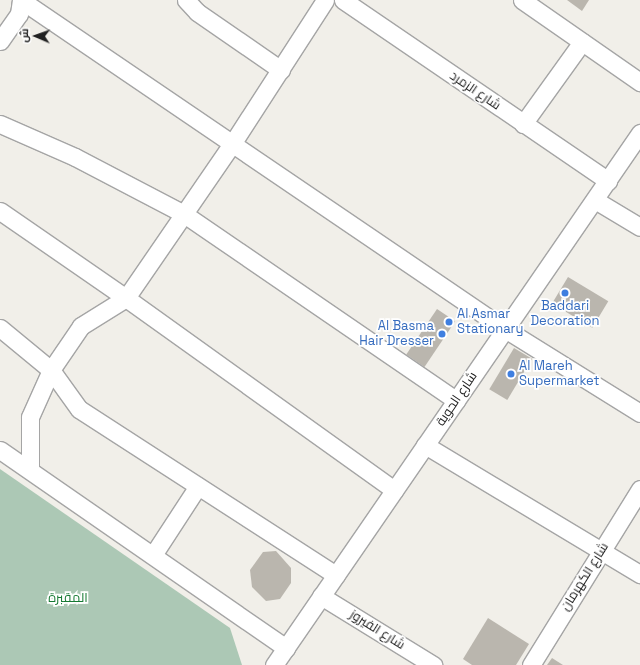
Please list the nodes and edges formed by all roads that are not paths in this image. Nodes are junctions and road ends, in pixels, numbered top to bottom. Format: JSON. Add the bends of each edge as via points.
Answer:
{"nodes":[{"id":1,"x":21,"y":0,"type":"edge"},
{"id":2,"x":186,"y":0,"type":"edge"},
{"id":3,"x":325,"y":0,"type":"edge"},
{"id":4,"x":343,"y":0,"type":"edge"},
{"id":5,"x":522,"y":0,"type":"edge"},
{"id":6,"x":0,"y":41,"type":"edge"},
{"id":7,"x":582,"y":42,"type":"junction"},
{"id":8,"x":281,"y":70,"type":"junction"},
{"id":9,"x":640,"y":82,"type":"edge"},
{"id":10,"x":0,"y":124,"type":"edge"},
{"id":11,"x":524,"y":124,"type":"junction"},
{"id":12,"x":640,"y":133,"type":"edge"},
{"id":13,"x":232,"y":144,"type":"junction"},
{"id":14,"x":608,"y":182,"type":"junction"},
{"id":15,"x":595,"y":200,"type":"junction"},
{"id":16,"x":0,"y":211,"type":"edge"},
{"id":17,"x":184,"y":214,"type":"junction"},
{"id":18,"x":640,"y":227,"type":"edge"},
{"id":19,"x":126,"y":298,"type":"junction"},
{"id":20,"x":0,"y":328,"type":"edge"},
{"id":21,"x":505,"y":329,"type":"junction"},
{"id":22,"x":51,"y":370,"type":"junction"},
{"id":23,"x":456,"y":400,"type":"junction"},
{"id":24,"x":640,"y":413,"type":"edge"},
{"id":25,"x":425,"y":445,"type":"junction"},
{"id":26,"x":0,"y":450,"type":"edge"},
{"id":27,"x":30,"y":470,"type":"junction"},
{"id":28,"x":198,"y":486,"type":"junction"},
{"id":29,"x":640,"y":489,"type":"edge"},
{"id":30,"x":394,"y":490,"type":"junction"},
{"id":31,"x":602,"y":551,"type":"junction"},
{"id":32,"x":153,"y":555,"type":"junction"},
{"id":33,"x":640,"y":574,"type":"edge"},
{"id":34,"x":336,"y":575,"type":"junction"},
{"id":35,"x":321,"y":596,"type":"junction"},
{"id":36,"x":286,"y":648,"type":"junction"},
{"id":37,"x":274,"y":665,"type":"edge"},
{"id":38,"x":433,"y":665,"type":"edge"},
{"id":39,"x":530,"y":665,"type":"edge"}],
"edges":[{"from":1,"to":6,"type":"street","via":[[19,14]]},
{"from":1,"to":13,"type":"street"},
{"from":2,"to":8,"type":"street","via":[[197,12]]},
{"from":3,"to":8,"type":"street"},
{"from":4,"to":11,"type":"street","name":"شارع الزمرد"},
{"from":5,"to":7,"type":"street"},
{"from":7,"to":9,"type":"street"},
{"from":7,"to":11,"type":"street"},
{"from":8,"to":13,"type":"street"},
{"from":10,"to":17,"type":"street","via":[[75,157]]},
{"from":11,"to":14,"type":"street","name":"شارع الزمرد"},
{"from":12,"to":14,"type":"street","name":"شارع الحوية"},
{"from":13,"to":17,"type":"street"},
{"from":13,"to":21,"type":"street"},
{"from":14,"to":15,"type":"street","name":"شارع الحوية"},
{"from":15,"to":18,"type":"street"},
{"from":15,"to":21,"type":"street","name":"شارع الحوية"},
{"from":16,"to":19,"type":"street"},
{"from":17,"to":19,"type":"street"},
{"from":17,"to":23,"type":"street"},
{"from":19,"to":22,"type":"street","via":[[81,326]]},
{"from":19,"to":30,"type":"street"},
{"from":20,"to":22,"type":"street"},
{"from":21,"to":23,"type":"street","name":"شارع الحوية"},
{"from":21,"to":24,"type":"street"},
{"from":22,"to":27,"type":"street","via":[[30,417]]},
{"from":22,"to":28,"type":"street","via":[[79,409]]},
{"from":23,"to":25,"type":"street","name":"شارع الحوية"},
{"from":25,"to":30,"type":"street","name":"شارع الحوية"},
{"from":25,"to":31,"type":"street"},
{"from":26,"to":27,"type":"street"},
{"from":27,"to":32,"type":"street"},
{"from":28,"to":32,"type":"street"},
{"from":28,"to":34,"type":"street"},
{"from":29,"to":31,"type":"street","name":"شارع الكهرمان"},
{"from":30,"to":34,"type":"street","name":"شارع الحوية"},
{"from":31,"to":33,"type":"street"},
{"from":31,"to":39,"type":"street","name":"شارع الكهرمان"},
{"from":32,"to":36,"type":"street"},
{"from":34,"to":35,"type":"street","name":"شارع الحوية"},
{"from":35,"to":36,"type":"street","name":"شارع الحوية"},
{"from":35,"to":38,"type":"street","name":"شارع الفيروز"},
{"from":36,"to":37,"type":"street","name":"شارع الحوية"}]}
